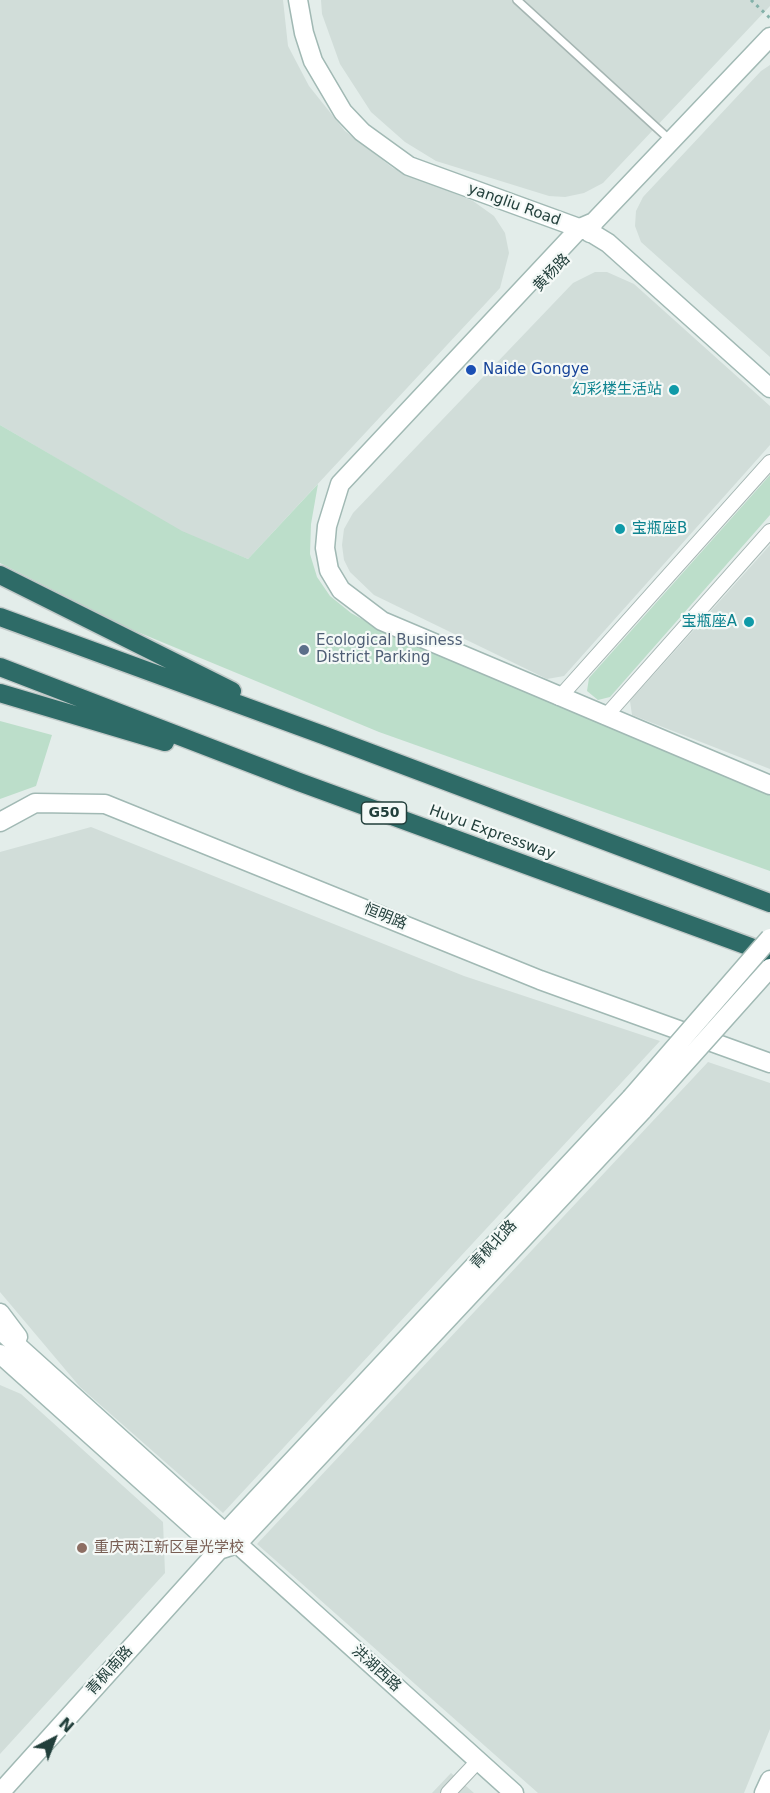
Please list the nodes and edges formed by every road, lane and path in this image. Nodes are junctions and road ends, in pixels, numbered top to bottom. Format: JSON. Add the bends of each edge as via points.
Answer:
{"nodes":[{"id":1,"x":298,"y":0,"type":"edge"},
{"id":2,"x":309,"y":0,"type":"edge"},
{"id":3,"x":517,"y":0,"type":"edge"},
{"id":4,"x":750,"y":0,"type":"edge"},
{"id":5,"x":770,"y":18,"type":"edge"},
{"id":6,"x":770,"y":37,"type":"edge"},
{"id":7,"x":671,"y":141,"type":"junction"},
{"id":8,"x":588,"y":228,"type":"junction"},
{"id":9,"x":770,"y":371,"type":"edge"},
{"id":10,"x":770,"y":388,"type":"edge"},
{"id":11,"x":770,"y":462,"type":"edge"},
{"id":12,"x":770,"y":531,"type":"edge"},
{"id":13,"x":0,"y":574,"type":"edge"},
{"id":14,"x":0,"y":617,"type":"edge"},
{"id":15,"x":0,"y":667,"type":"edge"},
{"id":16,"x":0,"y":693,"type":"edge"},
{"id":17,"x":559,"y":698,"type":"junction"},
{"id":18,"x":604,"y":717,"type":"junction"},
{"id":19,"x":323,"y":735,"type":"junction"},
{"id":20,"x":299,"y":783,"type":"junction"},
{"id":21,"x":770,"y":785,"type":"edge"},
{"id":22,"x":0,"y":822,"type":"edge"},
{"id":23,"x":770,"y":903,"type":"edge"},
{"id":24,"x":770,"y":938,"type":"edge"},
{"id":25,"x":770,"y":954,"type":"edge"},
{"id":26,"x":770,"y":968,"type":"edge"},
{"id":27,"x":770,"y":1064,"type":"edge"},
{"id":28,"x":637,"y":1104,"type":"junction"},
{"id":29,"x":0,"y":1313,"type":"edge"},
{"id":30,"x":0,"y":1330,"type":"edge"},
{"id":31,"x":0,"y":1354,"type":"edge"},
{"id":32,"x":0,"y":1364,"type":"edge"},
{"id":33,"x":37,"y":1375,"type":"junction"},
{"id":34,"x":227,"y":1542,"type":"junction"},
{"id":35,"x":478,"y":1761,"type":"junction"},
{"id":36,"x":770,"y":1780,"type":"edge"},
{"id":37,"x":0,"y":1793,"type":"edge"},
{"id":38,"x":448,"y":1793,"type":"edge"},
{"id":39,"x":514,"y":1793,"type":"edge"},
{"id":40,"x":765,"y":1793,"type":"edge"}],
"edges":[{"from":1,"to":8,"type":"street","name":"yangliu Road","via":[[313,61],[343,112],[362,132],[426,173]]},
{"from":2,"to":8,"type":"street","name":"yangliu Road","via":[[316,33],[337,81],[370,123],[393,142],[440,169]]},
{"from":3,"to":7,"type":"lane"},
{"from":4,"to":5,"type":"path"},
{"from":6,"to":7,"type":"street","name":"黄杨路"},
{"from":7,"to":8,"type":"street","name":"黄杨路"},
{"from":8,"to":9,"type":"street","name":"yangliu Road","via":[[630,246]]},
{"from":8,"to":10,"type":"street","name":"yangliu Road"},
{"from":8,"to":17,"type":"street","name":"黄杨路","via":[[348,485],[331,507],[325,548],[329,570],[341,590],[382,621]]},
{"from":11,"to":17,"type":"street"},
{"from":12,"to":18,"type":"street"},
{"from":13,"to":19,"type":"highway"},
{"from":14,"to":19,"type":"highway"},
{"from":15,"to":20,"type":"highway","name":"Huyu Expressway","number":"G50"},
{"from":16,"to":20,"type":"highway"},
{"from":17,"to":18,"type":"street"},
{"from":18,"to":21,"type":"street"},
{"from":19,"to":23,"type":"highway"},
{"from":20,"to":25,"type":"highway","name":"Huyu Expressway","number":"G50"},
{"from":22,"to":27,"type":"street","name":"恒明路","via":[[35,803],[105,804],[540,980]]},
{"from":24,"to":28,"type":"street","name":"青枫北路","bridge":true},
{"from":26,"to":28,"type":"street","name":"青枫北路","bridge":true},
{"from":28,"to":34,"type":"street","name":"青枫北路"},
{"from":29,"to":33,"type":"street"},
{"from":30,"to":33,"type":"street","name":"洪湖西路"},
{"from":31,"to":33,"type":"street","name":"洪湖西路"},
{"from":32,"to":33,"type":"street"},
{"from":33,"to":34,"type":"street","name":"洪湖西路"},
{"from":34,"to":35,"type":"street","name":"洪湖西路"},
{"from":34,"to":37,"type":"street","name":"青枫南路"},
{"from":35,"to":38,"type":"street"},
{"from":35,"to":39,"type":"street","name":"洪湖西路"},
{"from":36,"to":40,"type":"street"}]}
